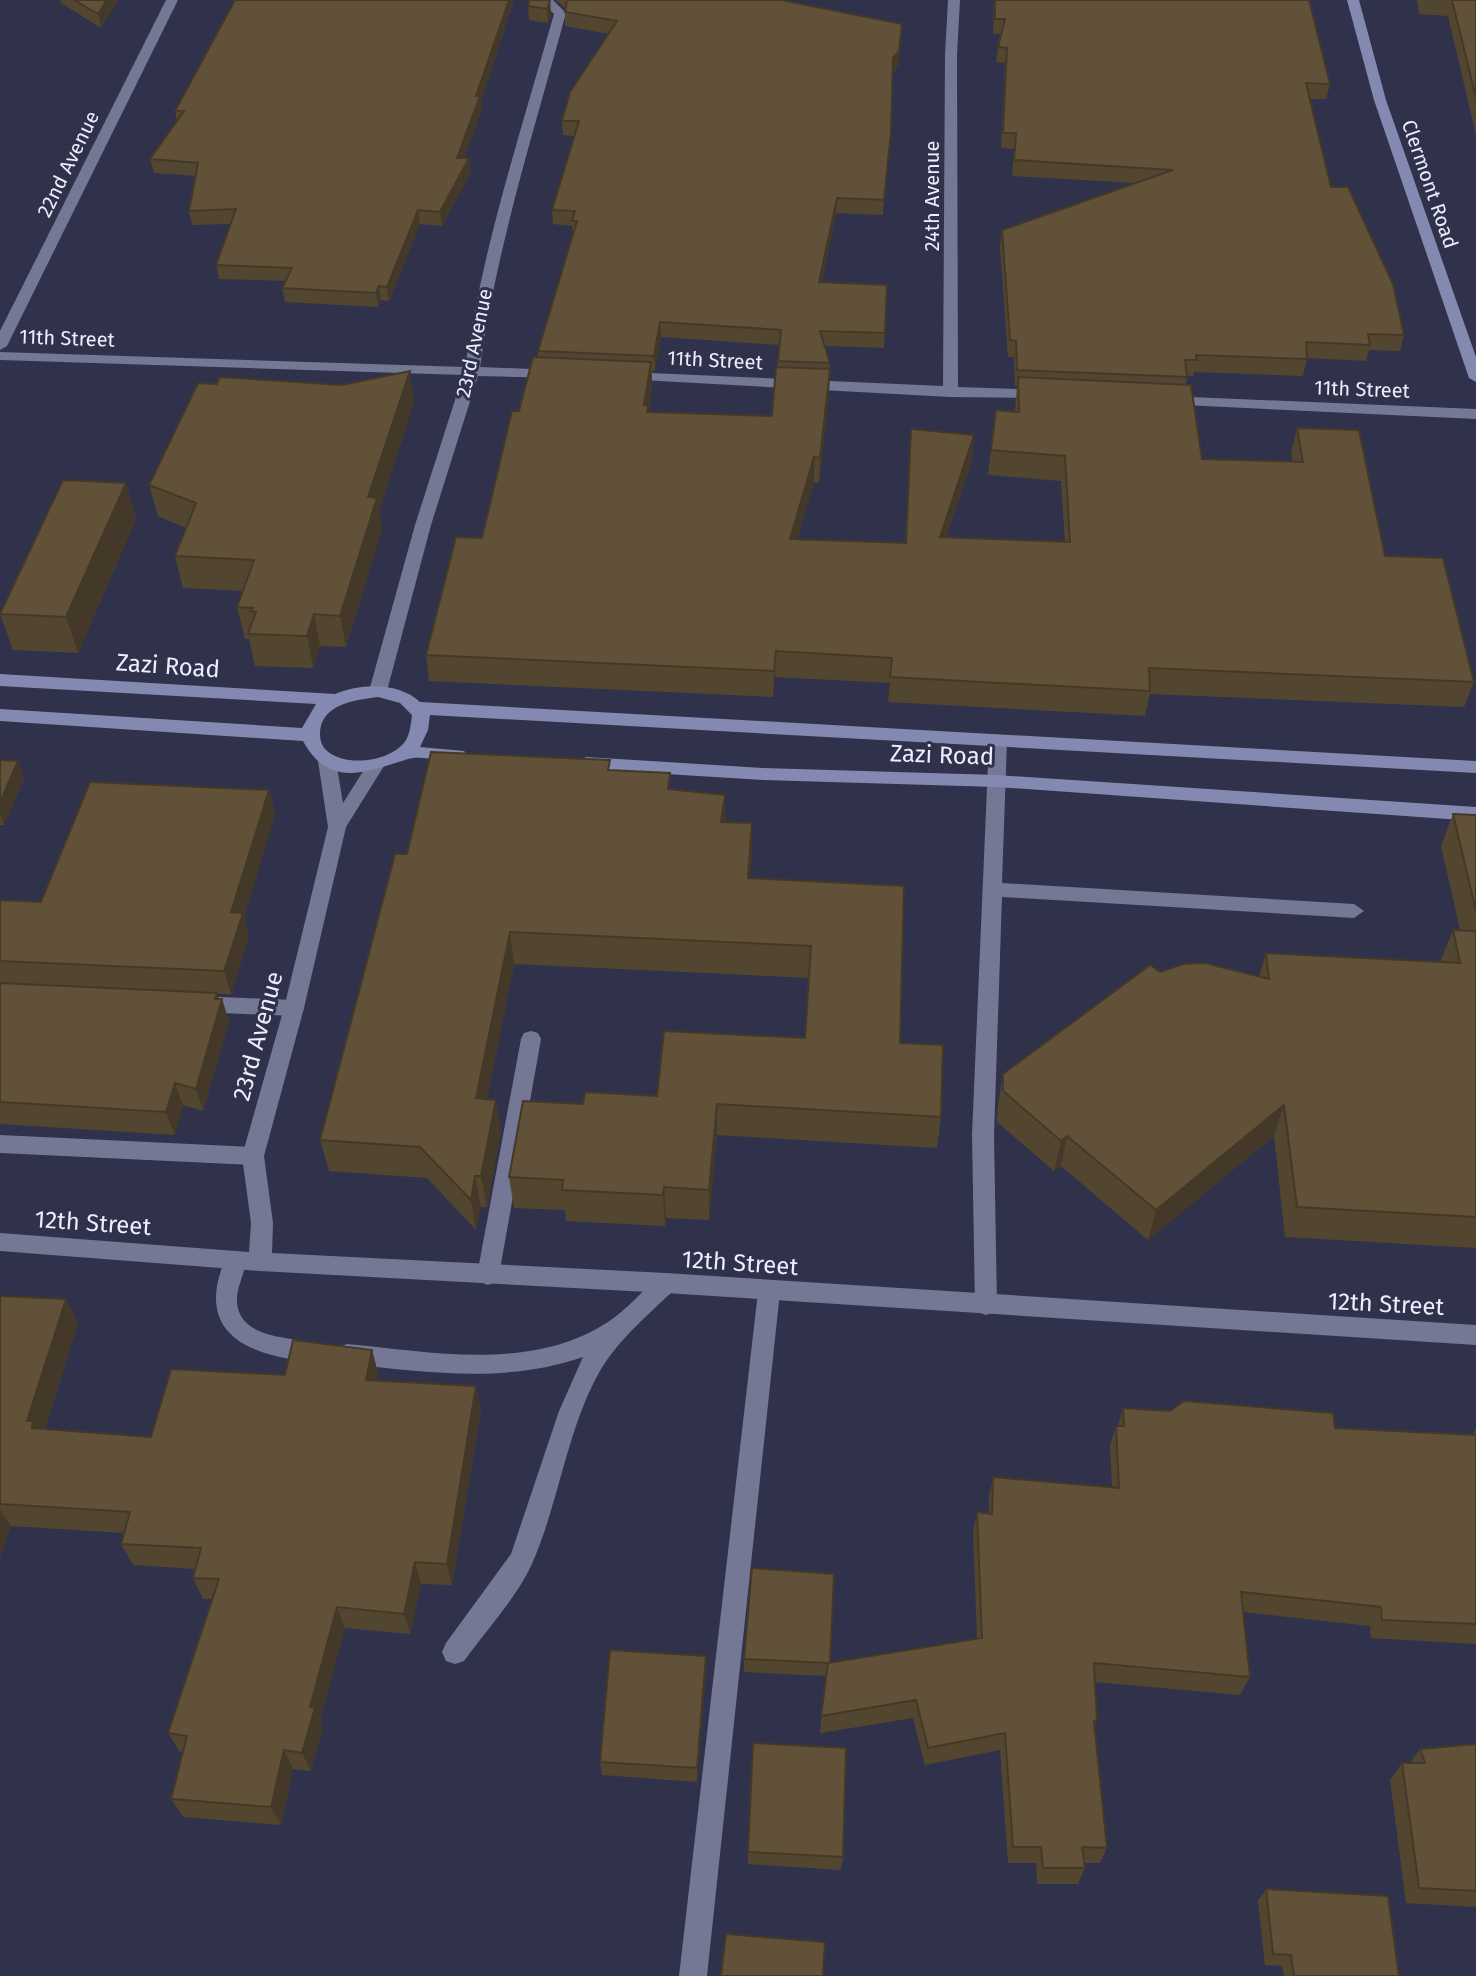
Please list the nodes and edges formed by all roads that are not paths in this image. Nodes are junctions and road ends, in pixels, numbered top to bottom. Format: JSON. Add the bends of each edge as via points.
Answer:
{"nodes":[{"id":1,"x":172,"y":0,"type":"edge"},
{"id":2,"x":546,"y":0,"type":"edge"},
{"id":3,"x":954,"y":0,"type":"edge"},
{"id":4,"x":1353,"y":0,"type":"edge"},
{"id":5,"x":0,"y":346,"type":"edge"},
{"id":6,"x":0,"y":356,"type":"edge"},
{"id":7,"x":472,"y":372,"type":"junction"},
{"id":8,"x":572,"y":375,"type":"edge"},
{"id":9,"x":618,"y":376,"type":"edge"},
{"id":10,"x":1476,"y":378,"type":"edge"},
{"id":11,"x":950,"y":392,"type":"junction"},
{"id":12,"x":1064,"y":396,"type":"edge"},
{"id":13,"x":1155,"y":400,"type":"edge"},
{"id":14,"x":1476,"y":414,"type":"edge"},
{"id":15,"x":0,"y":680,"type":"edge"},
{"id":16,"x":378,"y":691,"type":"junction"},
{"id":17,"x":333,"y":699,"type":"junction"},
{"id":18,"x":415,"y":708,"type":"junction"},
{"id":19,"x":0,"y":715,"type":"edge"},
{"id":20,"x":308,"y":735,"type":"junction"},
{"id":21,"x":998,"y":741,"type":"junction"},
{"id":22,"x":407,"y":752,"type":"junction"},
{"id":23,"x":480,"y":756,"type":"edge"},
{"id":24,"x":327,"y":761,"type":"junction"},
{"id":25,"x":568,"y":762,"type":"edge"},
{"id":26,"x":375,"y":766,"type":"junction"},
{"id":27,"x":1476,"y":767,"type":"edge"},
{"id":28,"x":997,"y":781,"type":"junction"},
{"id":29,"x":1476,"y":814,"type":"edge"},
{"id":30,"x":337,"y":827,"type":"junction"},
{"id":31,"x":991,"y":889,"type":"junction"},
{"id":32,"x":1354,"y":911,"type":"dead end"},
{"id":33,"x":170,"y":1003,"type":"edge"},
{"id":34,"x":294,"y":1008,"type":"junction"},
{"id":35,"x":531,"y":1039,"type":"dead end"},
{"id":36,"x":0,"y":1144,"type":"edge"},
{"id":37,"x":253,"y":1156,"type":"junction"},
{"id":38,"x":0,"y":1242,"type":"edge"},
{"id":39,"x":236,"y":1260,"type":"junction"},
{"id":40,"x":260,"y":1262,"type":"junction"},
{"id":41,"x":488,"y":1275,"type":"junction"},
{"id":42,"x":666,"y":1283,"type":"junction"},
{"id":43,"x":769,"y":1292,"type":"junction"},
{"id":44,"x":986,"y":1305,"type":"junction"},
{"id":45,"x":616,"y":1329,"type":"junction"},
{"id":46,"x":1476,"y":1335,"type":"edge"},
{"id":47,"x":455,"y":1652,"type":"dead end"},
{"id":48,"x":693,"y":1976,"type":"edge"}],
"edges":[{"from":1,"to":5,"type":"street","name":"22nd Avenue"},
{"from":2,"to":7,"type":"street","name":"23rd Avenue","via":[[560,13],[482,301]]},
{"from":3,"to":11,"type":"street","name":"24th Avenue"},
{"from":4,"to":10,"type":"street","name":"Clermont Road","via":[[1380,100]]},
{"from":6,"to":7,"type":"street","name":"11th Street"},
{"from":7,"to":8,"type":"street","name":"11th Street"},
{"from":7,"to":16,"type":"street","name":"23rd Avenue"},
{"from":9,"to":11,"type":"street","name":"11th Street"},
{"from":11,"to":12,"type":"street","name":"11th Street"},
{"from":13,"to":14,"type":"street","name":"11th Street"},
{"from":15,"to":17,"type":"street","name":"Zazi Road"},
{"from":16,"to":17,"type":"street"},
{"from":16,"to":18,"type":"street","via":[[406,699]]},
{"from":17,"to":20,"type":"street","via":[[315,715]]},
{"from":18,"to":21,"type":"street","name":"Zazi Road"},
{"from":18,"to":22,"type":"street","via":[[421,714],[420,732]]},
{"from":19,"to":20,"type":"street"},
{"from":20,"to":24,"type":"street"},
{"from":21,"to":27,"type":"street","name":"Zazi Road"},
{"from":21,"to":28,"type":"street"},
{"from":22,"to":23,"type":"street"},
{"from":22,"to":26,"type":"street"},
{"from":24,"to":26,"type":"street"},
{"from":24,"to":30,"type":"street","name":"23rd Avenue"},
{"from":25,"to":28,"type":"street","name":"Zazi Road"},
{"from":26,"to":30,"type":"street","name":"23rd Avenue"},
{"from":28,"to":29,"type":"street","name":"Zazi Road"},
{"from":28,"to":31,"type":"street"},
{"from":30,"to":34,"type":"street","name":"23rd Avenue"},
{"from":31,"to":32,"type":"street"},
{"from":31,"to":44,"type":"street","via":[[983,1135]]},
{"from":33,"to":34,"type":"street"},
{"from":34,"to":37,"type":"street","name":"23rd Avenue"},
{"from":35,"to":41,"type":"street"},
{"from":36,"to":37,"type":"street"},
{"from":37,"to":40,"type":"street","name":"23rd Avenue","via":[[262,1223]]},
{"from":38,"to":39,"type":"street","name":"12th Street"},
{"from":39,"to":40,"type":"street","name":"12th Street"},
{"from":39,"to":45,"type":"street","via":[[226,1304],[232,1320],[245,1333],[285,1349],[507,1363],[560,1357]]},
{"from":40,"to":41,"type":"street","name":"12th Street"},
{"from":41,"to":42,"type":"street","name":"12th Street"},
{"from":42,"to":43,"type":"street","name":"12th Street"},
{"from":42,"to":45,"type":"street"},
{"from":43,"to":44,"type":"street","name":"12th Street"},
{"from":43,"to":48,"type":"street"},
{"from":44,"to":46,"type":"street","name":"12th Street"},
{"from":45,"to":47,"type":"street","via":[[591,1365],[571,1411],[520,1562]]}]}
